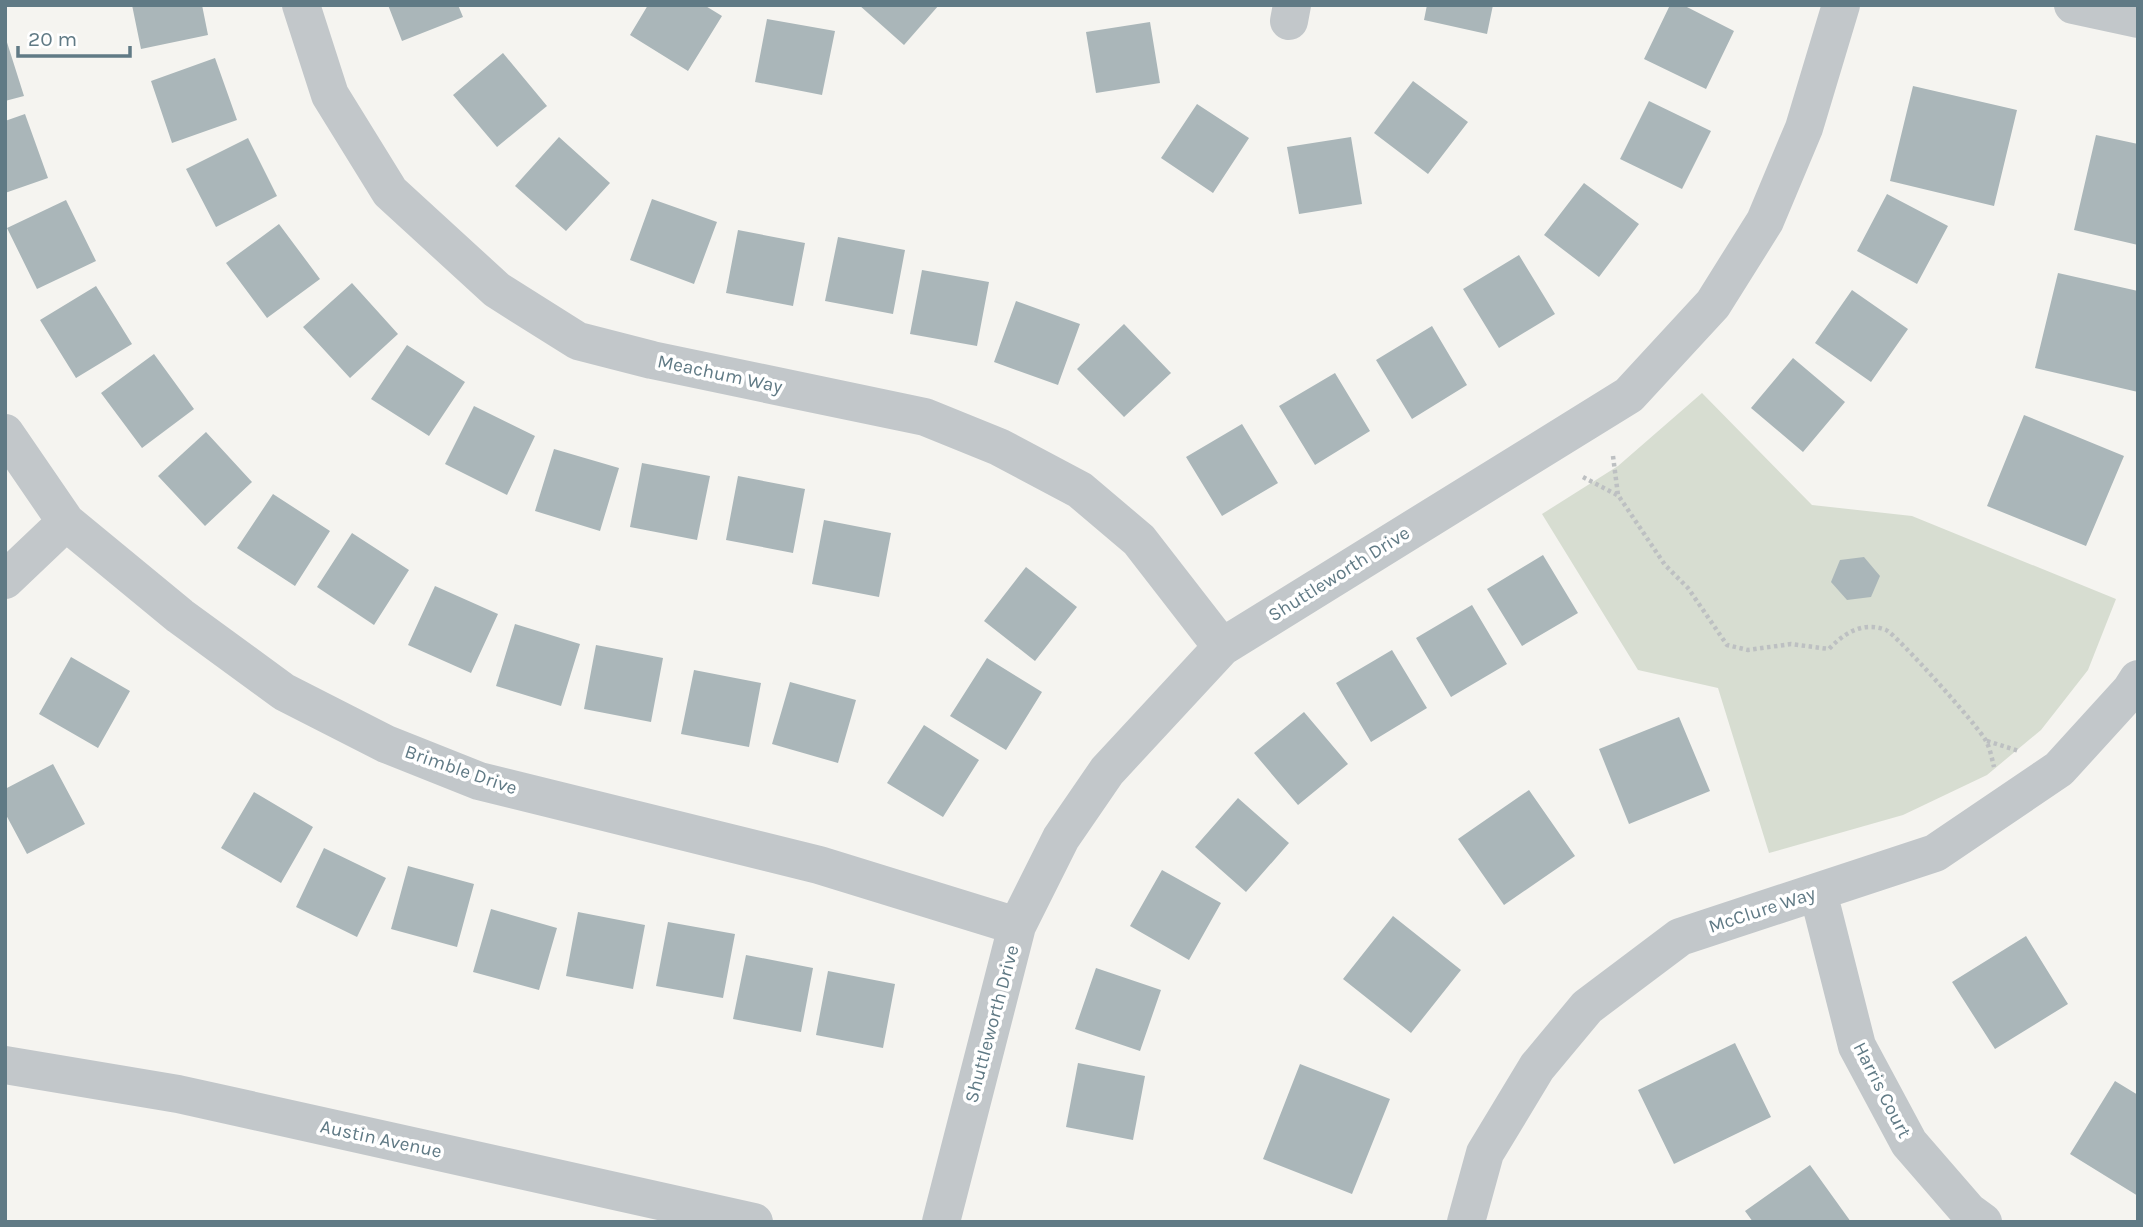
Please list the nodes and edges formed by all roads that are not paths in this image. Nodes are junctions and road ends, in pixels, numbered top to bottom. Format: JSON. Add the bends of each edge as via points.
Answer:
{"nodes":[{"id":1,"x":301,"y":5,"type":"edge"},
{"id":2,"x":1840,"y":5,"type":"edge"},
{"id":3,"x":2073,"y":5,"type":"edge"},
{"id":4,"x":2138,"y":19,"type":"edge"},
{"id":5,"x":5,"y":433,"type":"edge"},
{"id":6,"x":66,"y":522,"type":"junction"},
{"id":7,"x":5,"y":580,"type":"edge"},
{"id":8,"x":1222,"y":647,"type":"junction"},
{"id":9,"x":2138,"y":679,"type":"edge"},
{"id":10,"x":1818,"y":892,"type":"junction"},
{"id":11,"x":1017,"y":926,"type":"junction"},
{"id":12,"x":5,"y":1065,"type":"edge"},
{"id":13,"x":754,"y":1222,"type":"edge"},
{"id":14,"x":941,"y":1222,"type":"edge"},
{"id":15,"x":1466,"y":1222,"type":"edge"},
{"id":16,"x":1983,"y":1222,"type":"edge"}],
"edges":[{"from":1,"to":8,"type":"street","name":"Meachum Way","via":[[330,95],[390,192],[497,290],[578,341],[925,417],[999,447],[1080,490],[1139,540]]},
{"from":2,"to":8,"type":"street","name":"Shuttleworth Drive","via":[[1804,128],[1765,221],[1713,304],[1629,395]]},
{"from":3,"to":4,"type":"street"},
{"from":5,"to":6,"type":"street","name":"Brimble Drive"},
{"from":6,"to":7,"type":"street"},
{"from":6,"to":11,"type":"street","name":"Brimble Drive","via":[[180,616],[285,692],[386,744],[479,781],[819,865]]},
{"from":8,"to":11,"type":"street","name":"Shuttleworth Drive","via":[[1107,771],[1061,838]]},
{"from":9,"to":10,"type":"street","name":"McClure Way","via":[[2059,769],[1958,838],[1935,853]]},
{"from":10,"to":15,"type":"street","name":"McClure Way","via":[[1680,937],[1587,1007],[1537,1067],[1485,1153]]},
{"from":10,"to":16,"type":"street","name":"Harris Court","via":[[1857,1046],[1909,1143]]},
{"from":11,"to":14,"type":"street","name":"Shuttleworth Drive"},
{"from":12,"to":13,"type":"street","name":"Austin Avenue","via":[[178,1094]]}]}
